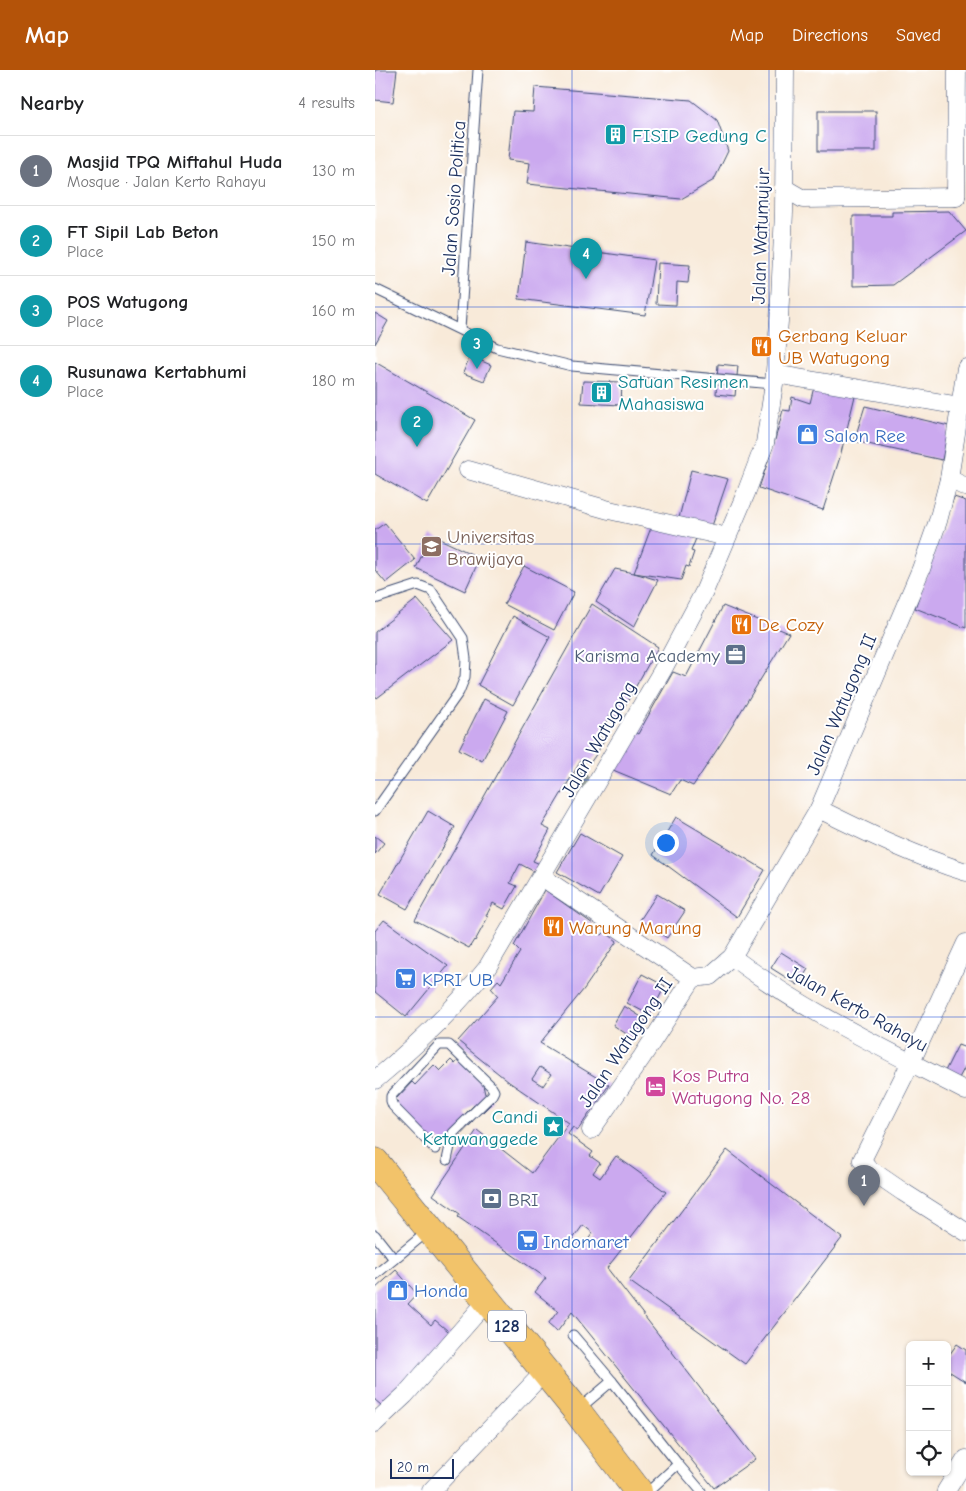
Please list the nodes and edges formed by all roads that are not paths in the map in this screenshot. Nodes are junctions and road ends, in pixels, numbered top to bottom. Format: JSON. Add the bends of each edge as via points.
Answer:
{"nodes":[{"id":1,"x":478,"y":70,"type":"edge"},
{"id":2,"x":785,"y":70,"type":"edge"},
{"id":3,"x":957,"y":70,"type":"edge"},
{"id":4,"x":784,"y":188,"type":"junction"},
{"id":5,"x":803,"y":199,"type":"junction"},
{"id":6,"x":961,"y":202,"type":"edge"},
{"id":7,"x":784,"y":212,"type":"junction"},
{"id":8,"x":375,"y":289,"type":"edge"},
{"id":9,"x":459,"y":329,"type":"junction"},
{"id":10,"x":966,"y":368,"type":"edge"},
{"id":11,"x":774,"y":379,"type":"junction"},
{"id":12,"x":963,"y":407,"type":"edge"},
{"id":13,"x":468,"y":470,"type":"dead end"},
{"id":14,"x":949,"y":479,"type":"junction"},
{"id":15,"x":966,"y":487,"type":"edge"},
{"id":16,"x":727,"y":537,"type":"junction"},
{"id":17,"x":375,"y":599,"type":"edge"},
{"id":18,"x":819,"y":809,"type":"junction"},
{"id":19,"x":375,"y":811,"type":"edge"},
{"id":20,"x":966,"y":872,"type":"edge"},
{"id":21,"x":541,"y":877,"type":"junction"},
{"id":22,"x":966,"y":942,"type":"edge"},
{"id":23,"x":732,"y":957,"type":"junction"},
{"id":24,"x":693,"y":978,"type":"junction"},
{"id":25,"x":911,"y":1062,"type":"junction"},
{"id":26,"x":375,"y":1080,"type":"edge"},
{"id":27,"x":966,"y":1091,"type":"edge"},
{"id":28,"x":591,"y":1130,"type":"dead end"},
{"id":29,"x":435,"y":1150,"type":"dead end"},
{"id":30,"x":447,"y":1160,"type":"dead end"},
{"id":31,"x":375,"y":1162,"type":"edge"},
{"id":32,"x":429,"y":1230,"type":"junction"},
{"id":33,"x":966,"y":1232,"type":"edge"},
{"id":34,"x":375,"y":1235,"type":"edge"},
{"id":35,"x":394,"y":1259,"type":"junction"},
{"id":36,"x":375,"y":1275,"type":"edge"},
{"id":37,"x":487,"y":1301,"type":"junction"},
{"id":38,"x":573,"y":1335,"type":"dead end"},
{"id":39,"x":544,"y":1372,"type":"junction"},
{"id":40,"x":612,"y":1381,"type":"junction"},
{"id":41,"x":577,"y":1411,"type":"junction"},
{"id":42,"x":375,"y":1424,"type":"edge"},
{"id":43,"x":966,"y":1459,"type":"edge"},
{"id":44,"x":678,"y":1464,"type":"junction"},
{"id":45,"x":431,"y":1491,"type":"edge"},
{"id":46,"x":638,"y":1491,"type":"edge"},
{"id":47,"x":649,"y":1491,"type":"edge"},
{"id":48,"x":701,"y":1491,"type":"edge"},
{"id":49,"x":946,"y":1491,"type":"edge"}],
"edges":[{"from":1,"to":9,"type":"lane","name":"Jalan Sosio Politica"},
{"from":2,"to":4,"type":"street","name":"Jalan Watumujur"},
{"from":3,"to":6,"type":"street"},
{"from":4,"to":5,"type":"street"},
{"from":4,"to":7,"type":"street","name":"Jalan Watumujur"},
{"from":5,"to":6,"type":"street"},
{"from":5,"to":7,"type":"street"},
{"from":7,"to":11,"type":"street","name":"Jalan Watumujur"},
{"from":8,"to":9,"type":"lane"},
{"from":9,"to":11,"type":"lane","via":[[497,348],[572,366]]},
{"from":10,"to":12,"type":"street","name":"Jalan Watugong II"},
{"from":11,"to":12,"type":"street"},
{"from":11,"to":16,"type":"street","name":"Jalan Watugong","via":[[765,443]]},
{"from":12,"to":14,"type":"street","name":"Jalan Watugong II"},
{"from":13,"to":16,"type":"street","via":[[609,510]]},
{"from":14,"to":15,"type":"street"},
{"from":14,"to":18,"type":"street","name":"Jalan Watugong II","via":[[921,569]]},
{"from":16,"to":21,"type":"street","name":"Jalan Watugong","via":[[704,592],[662,671]]},
{"from":17,"to":19,"type":"lane","via":[[418,586],[431,590],[463,638],[466,660],[465,677],[459,692]]},
{"from":18,"to":20,"type":"street","via":[[883,842]]},
{"from":18,"to":23,"type":"street","name":"Jalan Watugong II"},
{"from":21,"to":24,"type":"street","name":"Jalan Watugong II"},
{"from":21,"to":26,"type":"street","name":"Jalan Watugong","via":[[487,968],[467,994]]},
{"from":22,"to":25,"type":"street"},
{"from":23,"to":24,"type":"street","name":"Jalan Watugong II","via":[[710,976]]},
{"from":23,"to":25,"type":"street","name":"Jalan Kerto Rahayu","via":[[829,1019]]},
{"from":24,"to":28,"type":"street","name":"Jalan Watugong II"},
{"from":25,"to":27,"type":"street","name":"Jalan Kerto Rahayu"},
{"from":25,"to":33,"type":"street","via":[[861,1160],[903,1192]]},
{"from":29,"to":30,"type":"lane","via":[[393,1106],[391,1096],[443,1044],[449,1045],[494,1091],[453,1133]]},
{"from":31,"to":32,"type":"main road","number":"128"},
{"from":32,"to":35,"type":"lane"},
{"from":32,"to":37,"type":"main road","number":"128"},
{"from":34,"to":35,"type":"lane"},
{"from":35,"to":36,"type":"lane"},
{"from":37,"to":39,"type":"main road","number":"128"},
{"from":37,"to":42,"type":"street","via":[[405,1395]]},
{"from":38,"to":40,"type":"lane"},
{"from":39,"to":41,"type":"main road","number":"128"},
{"from":39,"to":45,"type":"street"},
{"from":40,"to":41,"type":"lane"},
{"from":40,"to":44,"type":"lane"},
{"from":41,"to":46,"type":"main road","number":"128"},
{"from":43,"to":49,"type":"street"},
{"from":44,"to":47,"type":"lane"},
{"from":44,"to":48,"type":"lane"}]}
